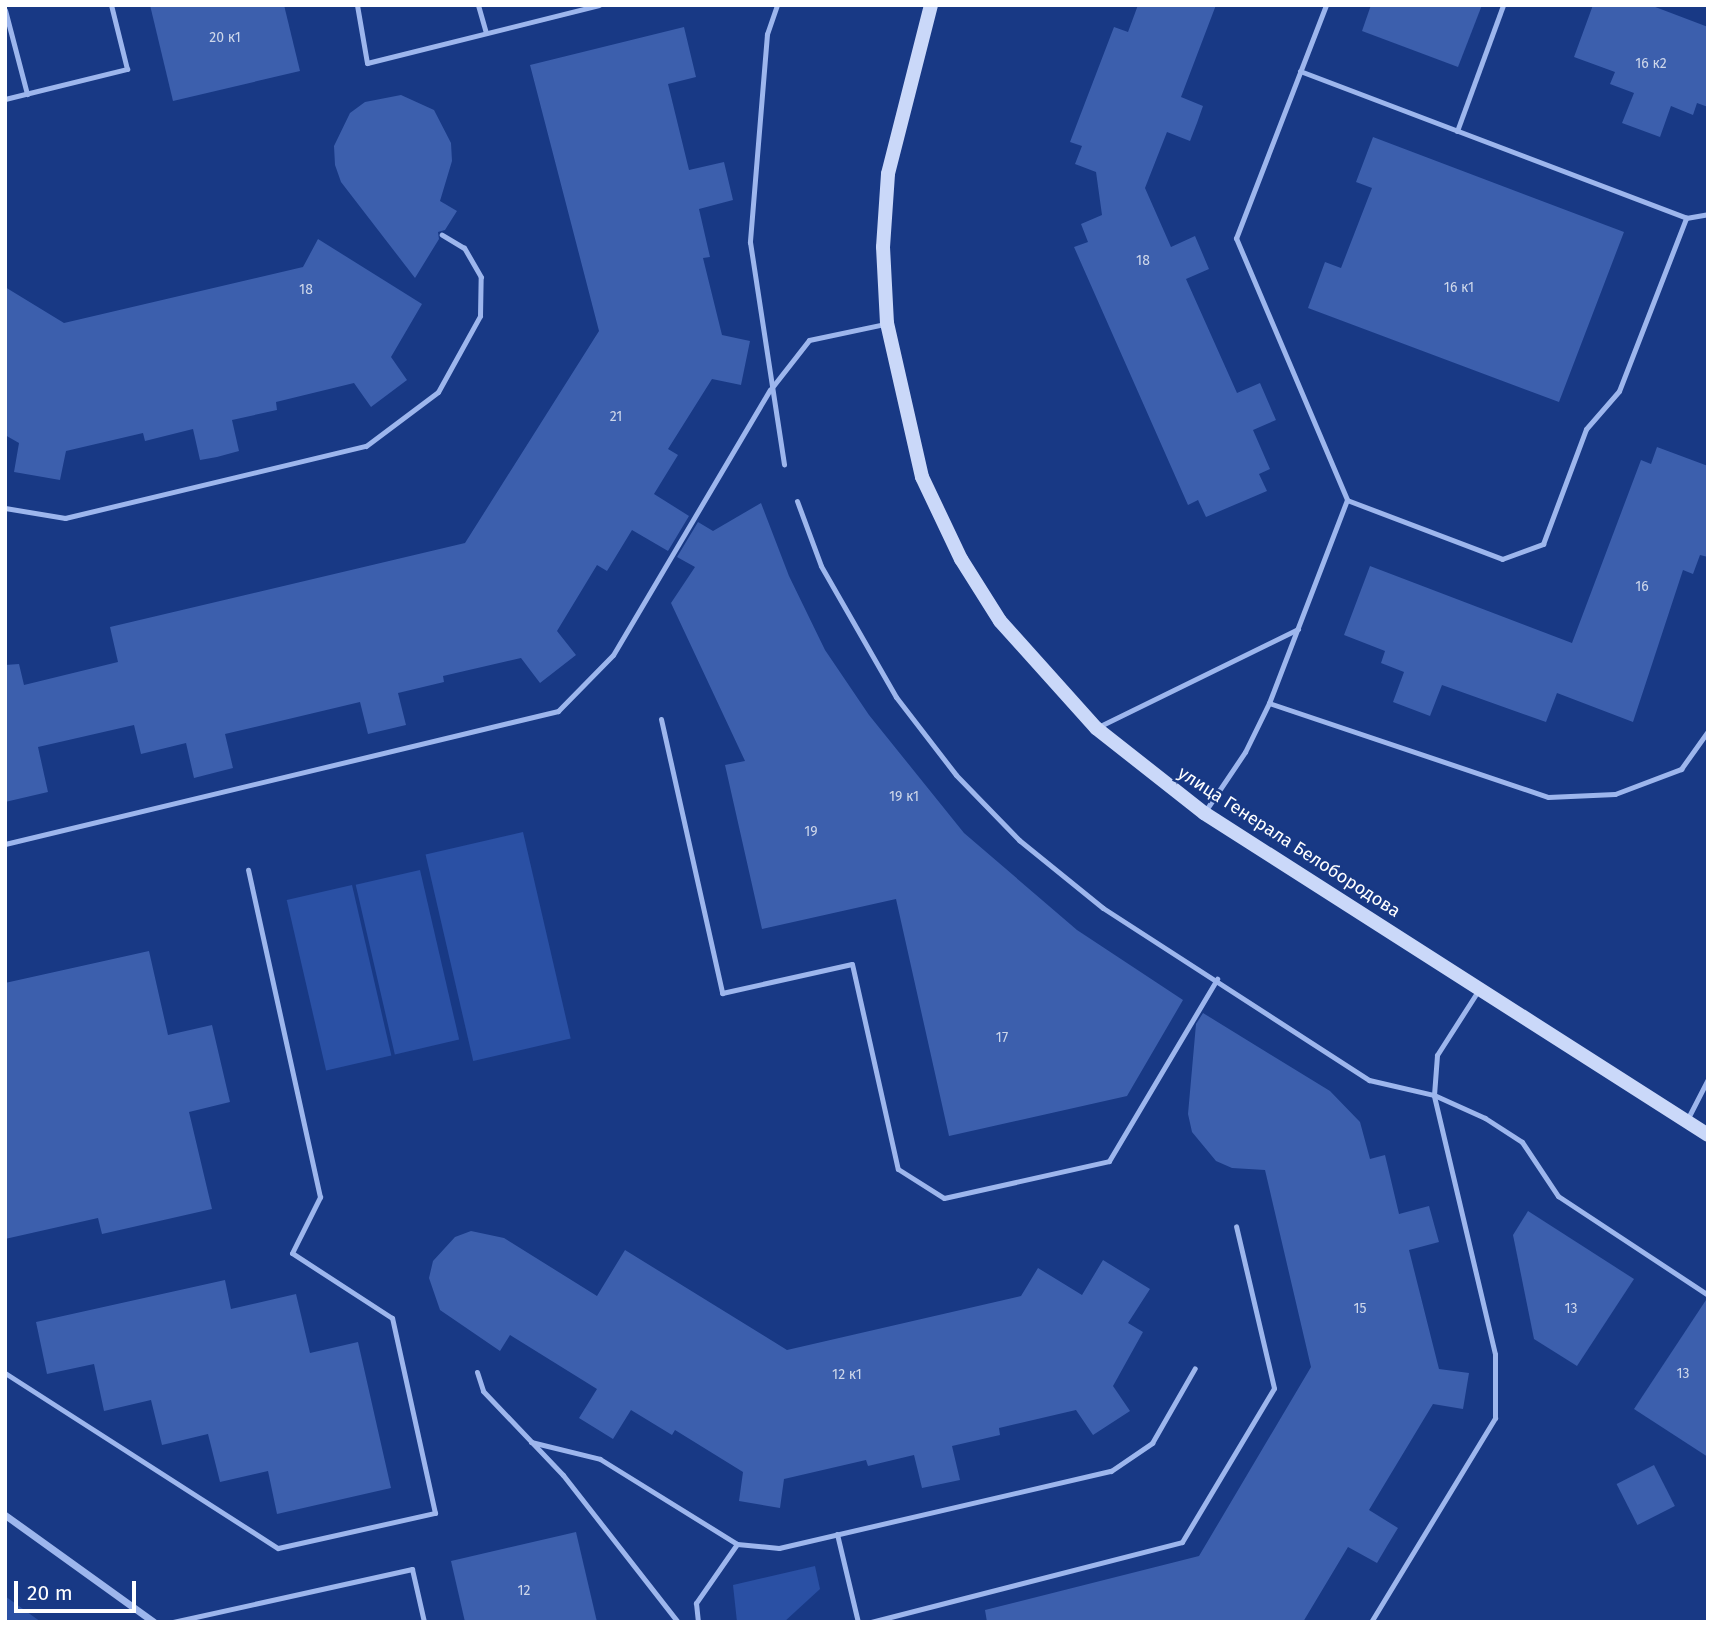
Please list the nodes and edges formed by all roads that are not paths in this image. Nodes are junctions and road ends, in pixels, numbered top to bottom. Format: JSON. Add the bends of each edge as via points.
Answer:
{"nodes":[{"id":1,"x":111,"y":5,"type":"edge"},
{"id":2,"x":357,"y":5,"type":"edge"},
{"id":3,"x":478,"y":5,"type":"edge"},
{"id":4,"x":599,"y":5,"type":"edge"},
{"id":5,"x":777,"y":5,"type":"edge"},
{"id":6,"x":931,"y":5,"type":"edge"},
{"id":7,"x":1326,"y":5,"type":"edge"},
{"id":8,"x":1503,"y":5,"type":"edge"},
{"id":9,"x":5,"y":10,"type":"edge"},
{"id":10,"x":486,"y":33,"type":"junction"},
{"id":11,"x":1300,"y":71,"type":"junction"},
{"id":12,"x":27,"y":94,"type":"junction"},
{"id":13,"x":5,"y":99,"type":"edge"},
{"id":14,"x":1457,"y":131,"type":"junction"},
{"id":15,"x":1708,"y":214,"type":"edge"},
{"id":16,"x":1686,"y":218,"type":"junction"},
{"id":17,"x":442,"y":235,"type":"dead end"},
{"id":18,"x":887,"y":323,"type":"junction"},
{"id":19,"x":770,"y":390,"type":"junction"},
{"id":20,"x":784,"y":464,"type":"dead end"},
{"id":21,"x":1347,"y":500,"type":"junction"},
{"id":22,"x":797,"y":501,"type":"dead end"},
{"id":23,"x":5,"y":508,"type":"edge"},
{"id":24,"x":1298,"y":629,"type":"junction"},
{"id":25,"x":1269,"y":703,"type":"junction"},
{"id":26,"x":661,"y":719,"type":"dead end"},
{"id":27,"x":1096,"y":728,"type":"junction"},
{"id":28,"x":1708,"y":731,"type":"edge"},
{"id":29,"x":1204,"y":813,"type":"junction"},
{"id":30,"x":5,"y":844,"type":"edge"},
{"id":31,"x":248,"y":870,"type":"dead end"},
{"id":32,"x":1217,"y":979,"type":"junction"},
{"id":33,"x":1480,"y":989,"type":"junction"},
{"id":34,"x":1708,"y":1079,"type":"edge"},
{"id":35,"x":1434,"y":1095,"type":"junction"},
{"id":36,"x":1687,"y":1121,"type":"junction"},
{"id":37,"x":1708,"y":1135,"type":"edge"},
{"id":38,"x":1236,"y":1226,"type":"dead end"},
{"id":39,"x":1708,"y":1295,"type":"edge"},
{"id":40,"x":1195,"y":1368,"type":"dead end"},
{"id":41,"x":477,"y":1372,"type":"dead end"},
{"id":42,"x":5,"y":1373,"type":"edge"},
{"id":43,"x":531,"y":1442,"type":"junction"},
{"id":44,"x":5,"y":1516,"type":"edge"},
{"id":45,"x":837,"y":1534,"type":"junction"},
{"id":46,"x":737,"y":1544,"type":"junction"},
{"id":47,"x":154,"y":1622,"type":"edge"},
{"id":48,"x":173,"y":1622,"type":"edge"},
{"id":49,"x":424,"y":1622,"type":"edge"},
{"id":50,"x":678,"y":1622,"type":"edge"},
{"id":51,"x":698,"y":1622,"type":"edge"},
{"id":52,"x":858,"y":1622,"type":"edge"},
{"id":53,"x":870,"y":1622,"type":"edge"},
{"id":54,"x":1371,"y":1622,"type":"edge"}],
"edges":[{"from":1,"to":12,"type":"lane","via":[[127,69]]},
{"from":2,"to":10,"type":"lane","via":[[367,63]]},
{"from":3,"to":10,"type":"lane"},
{"from":4,"to":10,"type":"lane"},
{"from":5,"to":19,"type":"lane","via":[[767,34],[750,242]]},
{"from":6,"to":18,"type":"main road","name":"улица Генерала Белобородова","via":[[888,174],[883,247]]},
{"from":7,"to":11,"type":"lane"},
{"from":8,"to":14,"type":"lane"},
{"from":9,"to":12,"type":"lane"},
{"from":11,"to":14,"type":"lane"},
{"from":11,"to":21,"type":"lane","via":[[1236,238]]},
{"from":12,"to":13,"type":"lane"},
{"from":14,"to":16,"type":"lane"},
{"from":15,"to":16,"type":"lane"},
{"from":16,"to":21,"type":"lane","via":[[1619,391],[1586,429],[1542,544],[1502,559]]},
{"from":17,"to":23,"type":"lane","via":[[464,248],[481,277],[480,316],[438,392],[366,446],[65,518]]},
{"from":18,"to":19,"type":"lane","via":[[809,340]]},
{"from":18,"to":27,"type":"main road","name":"улица Генерала Белобородова","via":[[922,477],[961,559],[1000,621]]},
{"from":19,"to":20,"type":"lane"},
{"from":19,"to":30,"type":"lane","via":[[613,655],[558,711]]},
{"from":21,"to":24,"type":"lane"},
{"from":22,"to":32,"type":"lane","via":[[821,566],[860,640],[908,714],[956,775],[1019,840],[1103,908]]},
{"from":24,"to":25,"type":"lane"},
{"from":24,"to":27,"type":"lane"},
{"from":25,"to":28,"type":"lane","via":[[1548,797],[1615,794],[1681,769]]},
{"from":25,"to":29,"type":"lane","via":[[1245,752]]},
{"from":26,"to":32,"type":"lane","via":[[722,993],[852,964],[898,1169],[944,1198],[1109,1161]]},
{"from":27,"to":29,"type":"main road","name":"улица Генерала Белобородова"},
{"from":29,"to":33,"type":"main road","name":"улица Генерала Белобородова"},
{"from":31,"to":42,"type":"lane","via":[[320,1197],[292,1253],[393,1318],[435,1513],[278,1548]]},
{"from":32,"to":35,"type":"lane","via":[[1368,1080]]},
{"from":33,"to":35,"type":"lane","via":[[1437,1055]]},
{"from":33,"to":36,"type":"main road","name":"улица Генерала Белобородова"},
{"from":34,"to":36,"type":"lane"},
{"from":35,"to":39,"type":"lane","via":[[1485,1118],[1522,1142],[1558,1196]]},
{"from":35,"to":54,"type":"lane","via":[[1495,1354],[1495,1418]]},
{"from":36,"to":37,"type":"main road","name":"улица Генерала Белобородова"},
{"from":38,"to":53,"type":"lane","via":[[1274,1388],[1182,1542]]},
{"from":40,"to":45,"type":"lane","via":[[1152,1443],[1111,1471]]},
{"from":41,"to":43,"type":"lane","via":[[483,1391]]},
{"from":43,"to":46,"type":"lane","via":[[600,1459]]},
{"from":43,"to":50,"type":"lane","via":[[563,1475]]},
{"from":44,"to":47,"type":"street"},
{"from":45,"to":46,"type":"lane","via":[[779,1548]]},
{"from":45,"to":52,"type":"lane"},
{"from":46,"to":51,"type":"lane","via":[[696,1603]]},
{"from":48,"to":49,"type":"lane","via":[[412,1569]]}]}
